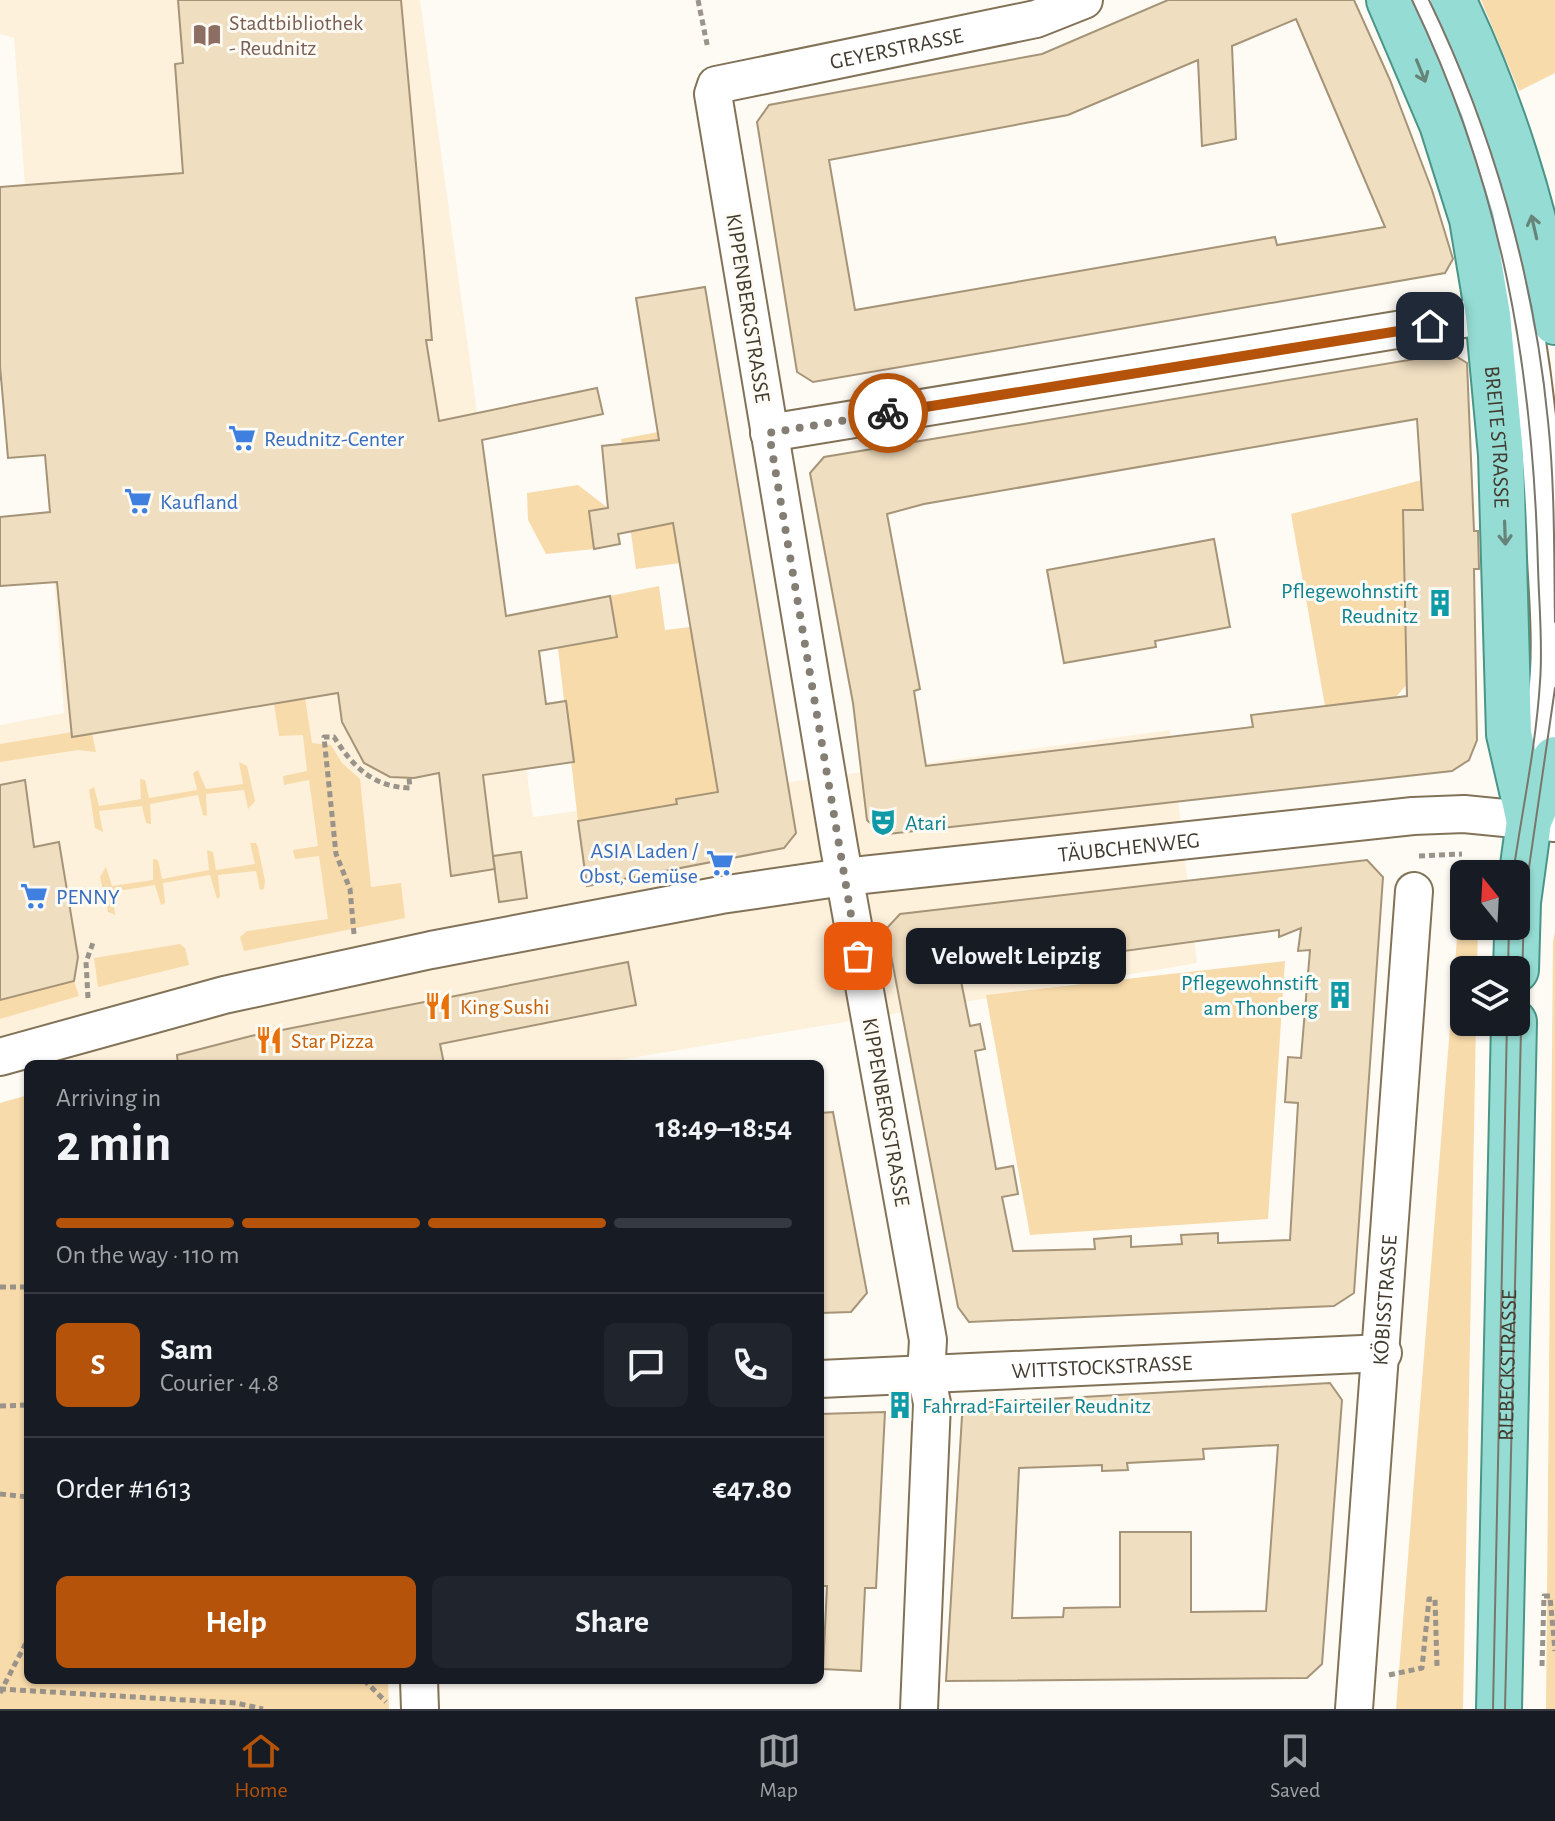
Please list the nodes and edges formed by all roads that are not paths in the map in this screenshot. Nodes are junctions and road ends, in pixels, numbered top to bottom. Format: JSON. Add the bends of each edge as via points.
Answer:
{"nodes":[{"id":1,"x":1084,"y":0,"type":"edge"},
{"id":2,"x":1389,"y":0,"type":"edge"},
{"id":3,"x":1421,"y":0,"type":"edge"},
{"id":4,"x":1453,"y":0,"type":"edge"},
{"id":5,"x":713,"y":94,"type":"joint"},
{"id":6,"x":1554,"y":309,"type":"edge"},
{"id":7,"x":1488,"y":315,"type":"junction"},
{"id":8,"x":769,"y":433,"type":"junction"},
{"id":9,"x":1555,"y":759,"type":"edge"},
{"id":10,"x":1542,"y":822,"type":"edge"},
{"id":11,"x":844,"y":877,"type":"junction"},
{"id":12,"x":1414,"y":891,"type":"dead end"},
{"id":13,"x":1516,"y":956,"type":"edge"},
{"id":14,"x":1514,"y":1036,"type":"edge"},
{"id":15,"x":0,"y":1057,"type":"edge"},
{"id":16,"x":1383,"y":1353,"type":"junction"},
{"id":17,"x":926,"y":1375,"type":"junction"},
{"id":18,"x":824,"y":1379,"type":"edge"},
{"id":19,"x":417,"y":1684,"type":"edge"},
{"id":20,"x":1355,"y":1695,"type":"edge"},
{"id":21,"x":404,"y":1706,"type":"edge"},
{"id":22,"x":919,"y":1709,"type":"edge"},
{"id":23,"x":1499,"y":1709,"type":"edge"}],
"edges":[{"from":1,"to":5,"type":"street","name":"GEYERSTRASSE","via":[[1036,19],[716,85]]},
{"from":2,"to":7,"type":"main road","name":"BREITE STRASSE","one_way":true,"via":[[1442,124],[1472,219]]},
{"from":3,"to":10,"type":"street","via":[[1469,114],[1501,212],[1535,377],[1544,480],[1549,682]]},
{"from":6,"to":4,"type":"main road","one_way":true,"via":[[1501,119]]},
{"from":5,"to":8,"type":"street","name":"KIPPENBERGSTRASSE"},
{"from":7,"to":8,"type":"street"},
{"from":7,"to":10,"type":"main road","name":"BREITE STRASSE","one_way":true,"via":[[1503,484],[1509,734]]},
{"from":8,"to":11,"type":"street","name":"KIPPENBERGSTRASSE"},
{"from":9,"to":10,"type":"main road"},
{"from":10,"to":11,"type":"street","name":"TÄUBCHENWEG","via":[[1464,814],[1413,816]]},
{"from":10,"to":13,"type":"main road","via":[[1518,902]]},
{"from":11,"to":15,"type":"street","name":"TÄUBCHENWEG","via":[[708,897],[357,965],[224,995]]},
{"from":11,"to":17,"type":"street","name":"KIPPENBERGSTRASSE","via":[[928,1340]]},
{"from":12,"to":16,"type":"street","name":"KÖBISSTRASSE"},
{"from":14,"to":23,"type":"main road","name":"RIEBECKSTRASSE"},
{"from":16,"to":17,"type":"street","name":"WITTSTOCKSTRASSE"},
{"from":16,"to":20,"type":"street","name":"KÖBISSTRASSE"},
{"from":17,"to":18,"type":"street","name":"WITTSTOCKSTRASSE"},
{"from":17,"to":22,"type":"street","name":"KIPPENBERGSTRASSE","via":[[932,1403]]},
{"from":19,"to":21,"type":"street"}]}
